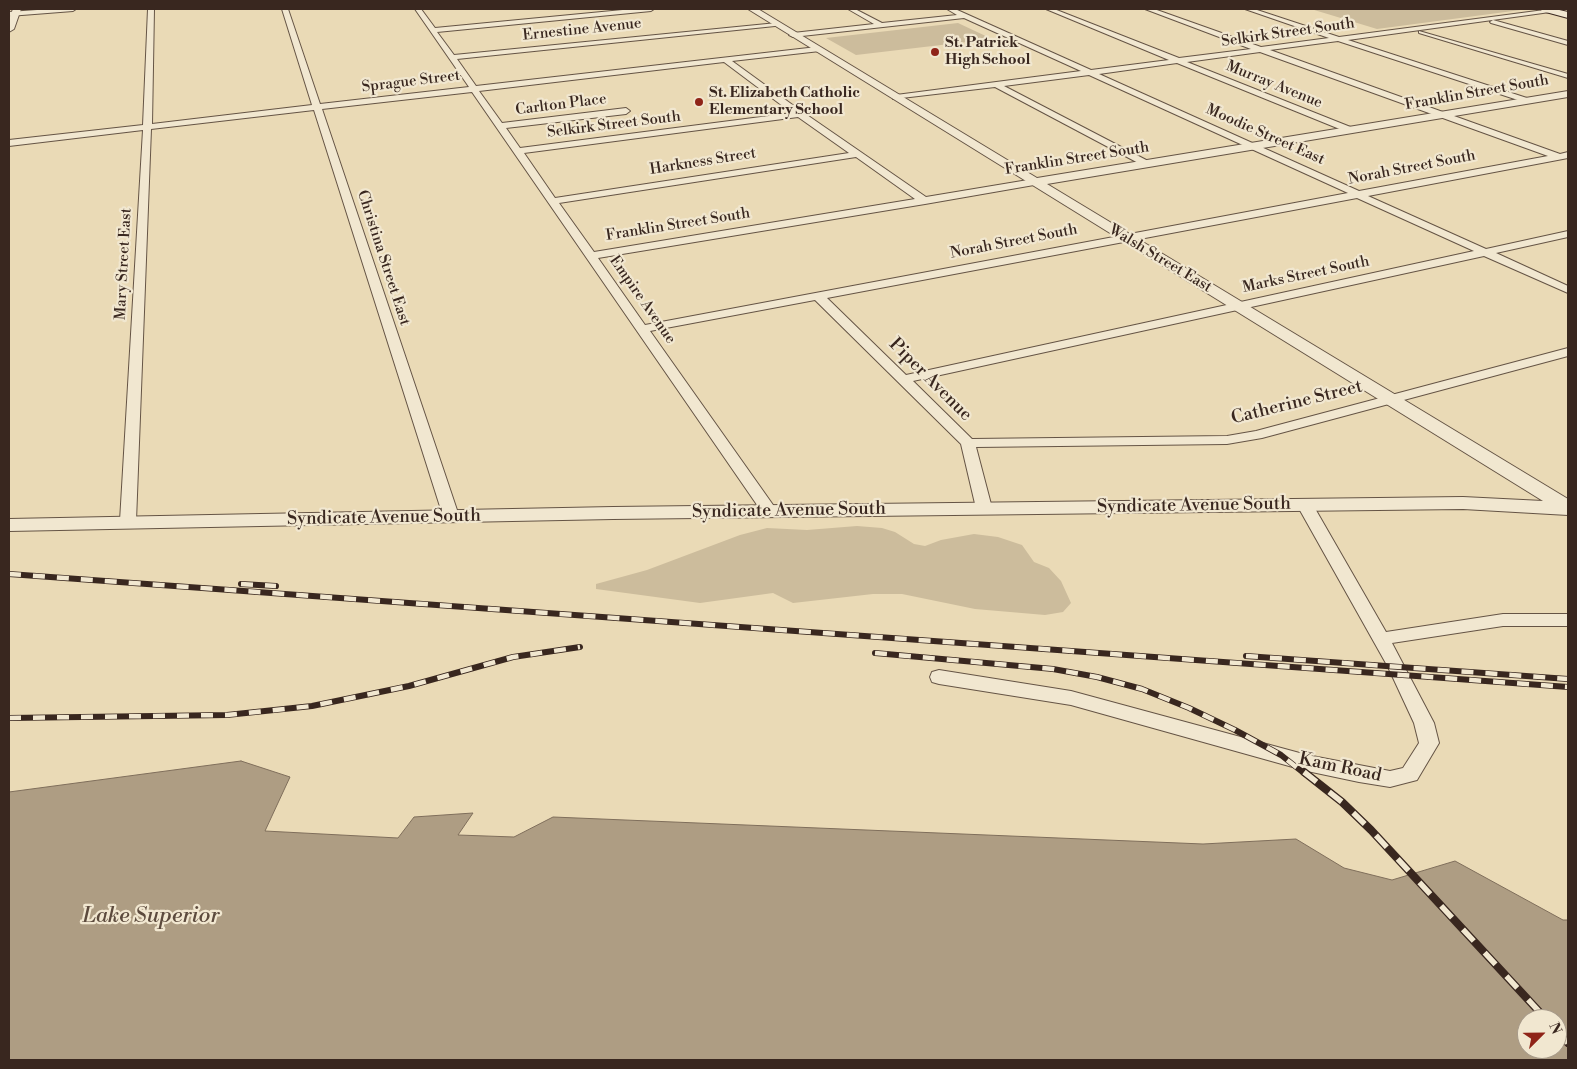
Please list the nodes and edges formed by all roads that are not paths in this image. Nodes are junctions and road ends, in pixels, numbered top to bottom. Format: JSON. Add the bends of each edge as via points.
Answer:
{"nodes":[{"id":1,"x":73,"y":9,"type":"edge"},
{"id":2,"x":151,"y":9,"type":"edge"},
{"id":3,"x":285,"y":9,"type":"edge"},
{"id":4,"x":418,"y":9,"type":"edge"},
{"id":5,"x":651,"y":9,"type":"edge"},
{"id":6,"x":752,"y":9,"type":"edge"},
{"id":7,"x":850,"y":9,"type":"edge"},
{"id":8,"x":950,"y":9,"type":"edge"},
{"id":9,"x":1049,"y":9,"type":"edge"},
{"id":10,"x":1148,"y":9,"type":"edge"},
{"id":11,"x":1248,"y":9,"type":"edge"},
{"id":12,"x":1551,"y":9,"type":"edge"},
{"id":13,"x":13,"y":12,"type":"edge"},
{"id":14,"x":1568,"y":15,"type":"edge"},
{"id":15,"x":965,"y":16,"type":"junction"},
{"id":16,"x":1482,"y":19,"type":"junction"},
{"id":17,"x":775,"y":24,"type":"junction"},
{"id":18,"x":881,"y":25,"type":"junction"},
{"id":19,"x":1411,"y":28,"type":"junction"},
{"id":20,"x":9,"y":29,"type":"edge"},
{"id":21,"x":433,"y":30,"type":"junction"},
{"id":22,"x":794,"y":34,"type":"junction"},
{"id":23,"x":1338,"y":38,"type":"junction"},
{"id":24,"x":1568,"y":43,"type":"edge"},
{"id":25,"x":817,"y":49,"type":"junction"},
{"id":26,"x":1259,"y":49,"type":"junction"},
{"id":27,"x":452,"y":57,"type":"junction"},
{"id":28,"x":726,"y":60,"type":"junction"},
{"id":29,"x":1176,"y":60,"type":"junction"},
{"id":30,"x":1088,"y":72,"type":"junction"},
{"id":31,"x":1568,"y":76,"type":"edge"},
{"id":32,"x":995,"y":84,"type":"junction"},
{"id":33,"x":474,"y":89,"type":"junction"},
{"id":34,"x":1568,"y":94,"type":"edge"},
{"id":35,"x":896,"y":97,"type":"junction"},
{"id":36,"x":1527,"y":101,"type":"junction"},
{"id":37,"x":317,"y":107,"type":"junction"},
{"id":38,"x":626,"y":111,"type":"dead end"},
{"id":39,"x":802,"y":114,"type":"junction"},
{"id":40,"x":1443,"y":115,"type":"junction"},
{"id":41,"x":501,"y":126,"type":"junction"},
{"id":42,"x":147,"y":127,"type":"junction"},
{"id":43,"x":1350,"y":130,"type":"junction"},
{"id":44,"x":9,"y":143,"type":"edge"},
{"id":45,"x":1253,"y":146,"type":"junction"},
{"id":46,"x":519,"y":151,"type":"junction"},
{"id":47,"x":859,"y":154,"type":"junction"},
{"id":48,"x":1568,"y":155,"type":"edge"},
{"id":49,"x":1558,"y":157,"type":"junction"},
{"id":50,"x":1568,"y":161,"type":"edge"},
{"id":51,"x":1147,"y":164,"type":"junction"},
{"id":52,"x":1034,"y":182,"type":"junction"},
{"id":53,"x":1359,"y":194,"type":"junction"},
{"id":54,"x":552,"y":201,"type":"junction"},
{"id":55,"x":925,"y":201,"type":"junction"},
{"id":56,"x":1568,"y":234,"type":"edge"},
{"id":57,"x":1125,"y":238,"type":"junction"},
{"id":58,"x":1486,"y":252,"type":"junction"},
{"id":59,"x":591,"y":256,"type":"junction"},
{"id":60,"x":1568,"y":290,"type":"edge"},
{"id":61,"x":818,"y":296,"type":"junction"},
{"id":62,"x":1239,"y":306,"type":"junction"},
{"id":63,"x":643,"y":329,"type":"junction"},
{"id":64,"x":1568,"y":352,"type":"edge"},
{"id":65,"x":904,"y":379,"type":"junction"},
{"id":66,"x":1390,"y":399,"type":"junction"},
{"id":67,"x":968,"y":443,"type":"junction"},
{"id":68,"x":1305,"y":505,"type":"junction"},
{"id":69,"x":984,"y":508,"type":"junction"},
{"id":70,"x":1568,"y":508,"type":"edge"},
{"id":71,"x":770,"y":512,"type":"junction"},
{"id":72,"x":451,"y":516,"type":"junction"},
{"id":73,"x":128,"y":521,"type":"junction"},
{"id":74,"x":9,"y":525,"type":"edge"},
{"id":75,"x":1568,"y":620,"type":"edge"},
{"id":76,"x":1381,"y":639,"type":"junction"},
{"id":77,"x":940,"y":677,"type":"dead end"}],
"edges":[{"from":1,"to":13,"type":"street"},
{"from":2,"to":42,"type":"street","name":"Mary Street East"},
{"from":3,"to":37,"type":"street","name":"Christina Street East"},
{"from":4,"to":21,"type":"street","name":"Empire Avenue"},
{"from":5,"to":21,"type":"street"},
{"from":6,"to":17,"type":"street","name":"Walsh Street East"},
{"from":7,"to":18,"type":"street"},
{"from":8,"to":15,"type":"street","name":"Moodie Street East"},
{"from":9,"to":29,"type":"street","name":"Murray Avenue"},
{"from":10,"to":26,"type":"street"},
{"from":11,"to":23,"type":"street"},
{"from":12,"to":14,"type":"main road"},
{"from":12,"to":16,"type":"street","name":"Selkirk Street South"},
{"from":13,"to":20,"type":"street"},
{"from":15,"to":18,"type":"street"},
{"from":15,"to":30,"type":"street","name":"Moodie Street East"},
{"from":16,"to":19,"type":"street","name":"Selkirk Street South"},
{"from":16,"to":24,"type":"street"},
{"from":17,"to":22,"type":"street","name":"Walsh Street East"},
{"from":17,"to":27,"type":"street","name":"Ernestine Avenue"},
{"from":18,"to":22,"type":"street"},
{"from":19,"to":23,"type":"street","name":"Selkirk Street South"},
{"from":19,"to":31,"type":"street"},
{"from":21,"to":27,"type":"street","name":"Empire Avenue"},
{"from":22,"to":25,"type":"street","name":"Walsh Street East"},
{"from":23,"to":26,"type":"street","name":"Selkirk Street South"},
{"from":23,"to":36,"type":"street"},
{"from":25,"to":28,"type":"street","name":"Sprague Street"},
{"from":25,"to":35,"type":"street","name":"Walsh Street East"},
{"from":26,"to":29,"type":"street","name":"Selkirk Street South"},
{"from":26,"to":40,"type":"street"},
{"from":27,"to":33,"type":"street","name":"Empire Avenue"},
{"from":28,"to":33,"type":"street","name":"Sprague Street"},
{"from":28,"to":39,"type":"street"},
{"from":29,"to":30,"type":"street","name":"Selkirk Street South"},
{"from":29,"to":43,"type":"street","name":"Murray Avenue"},
{"from":30,"to":32,"type":"street","name":"Selkirk Street South"},
{"from":30,"to":45,"type":"street","name":"Moodie Street East"},
{"from":32,"to":35,"type":"street","name":"Selkirk Street South"},
{"from":32,"to":51,"type":"street"},
{"from":33,"to":37,"type":"street","name":"Sprague Street"},
{"from":33,"to":41,"type":"street","name":"Empire Avenue"},
{"from":34,"to":36,"type":"street","name":"Franklin Street South"},
{"from":35,"to":52,"type":"street","name":"Walsh Street East"},
{"from":36,"to":40,"type":"street","name":"Franklin Street South"},
{"from":37,"to":42,"type":"street","name":"Sprague Street"},
{"from":37,"to":72,"type":"street","name":"Christina Street East"},
{"from":38,"to":41,"type":"street","name":"Carlton Place"},
{"from":39,"to":46,"type":"street","name":"Selkirk Street South"},
{"from":39,"to":47,"type":"street"},
{"from":40,"to":43,"type":"street","name":"Franklin Street South"},
{"from":40,"to":49,"type":"street"},
{"from":41,"to":46,"type":"street","name":"Empire Avenue"},
{"from":42,"to":44,"type":"street","name":"Sprague Street"},
{"from":42,"to":73,"type":"street","name":"Mary Street East"},
{"from":43,"to":45,"type":"street","name":"Franklin Street South"},
{"from":45,"to":51,"type":"street","name":"Franklin Street South"},
{"from":45,"to":53,"type":"street","name":"Moodie Street East"},
{"from":46,"to":54,"type":"street","name":"Empire Avenue"},
{"from":47,"to":54,"type":"street","name":"Harkness Street"},
{"from":47,"to":55,"type":"street"},
{"from":48,"to":49,"type":"street","name":"Norah Street South"},
{"from":49,"to":50,"type":"street"},
{"from":49,"to":53,"type":"street","name":"Norah Street South"},
{"from":51,"to":52,"type":"street","name":"Franklin Street South"},
{"from":52,"to":55,"type":"street","name":"Franklin Street South"},
{"from":52,"to":57,"type":"street","name":"Walsh Street East"},
{"from":53,"to":57,"type":"street","name":"Norah Street South"},
{"from":53,"to":58,"type":"street","name":"Moodie Street East"},
{"from":54,"to":59,"type":"street","name":"Empire Avenue"},
{"from":55,"to":59,"type":"street","name":"Franklin Street South"},
{"from":56,"to":58,"type":"street","name":"Marks Street South"},
{"from":57,"to":61,"type":"street","name":"Norah Street South"},
{"from":57,"to":62,"type":"street","name":"Walsh Street East"},
{"from":58,"to":60,"type":"street","name":"Moodie Street East"},
{"from":58,"to":62,"type":"street","name":"Marks Street South"},
{"from":59,"to":63,"type":"street","name":"Empire Avenue"},
{"from":61,"to":63,"type":"street","name":"Norah Street South"},
{"from":61,"to":65,"type":"street","name":"Piper Avenue"},
{"from":62,"to":65,"type":"street","name":"Marks Street South"},
{"from":62,"to":66,"type":"street","name":"Walsh Street East"},
{"from":63,"to":71,"type":"street","name":"Empire Avenue"},
{"from":64,"to":66,"type":"street","name":"Catherine Street"},
{"from":65,"to":67,"type":"street","name":"Piper Avenue"},
{"from":66,"to":67,"type":"street","name":"Catherine Street","via":[[1227,440]]},
{"from":66,"to":70,"type":"street","name":"Walsh Street East"},
{"from":67,"to":69,"type":"street","name":"Piper Avenue"},
{"from":68,"to":69,"type":"street","name":"Syndicate Avenue South"},
{"from":68,"to":70,"type":"street","name":"Syndicate Avenue South","via":[[1462,503]]},
{"from":68,"to":76,"type":"street","name":"Kam Road"},
{"from":69,"to":71,"type":"street","name":"Syndicate Avenue South"},
{"from":71,"to":72,"type":"street","name":"Syndicate Avenue South"},
{"from":72,"to":73,"type":"street","name":"Syndicate Avenue South"},
{"from":73,"to":74,"type":"street","name":"Syndicate Avenue South"},
{"from":75,"to":76,"type":"street","via":[[1504,620]]},
{"from":76,"to":77,"type":"street","name":"Kam Road","via":[[1424,723],[1428,743],[1410,774],[1390,779],[1307,762],[1070,698]]}]}
